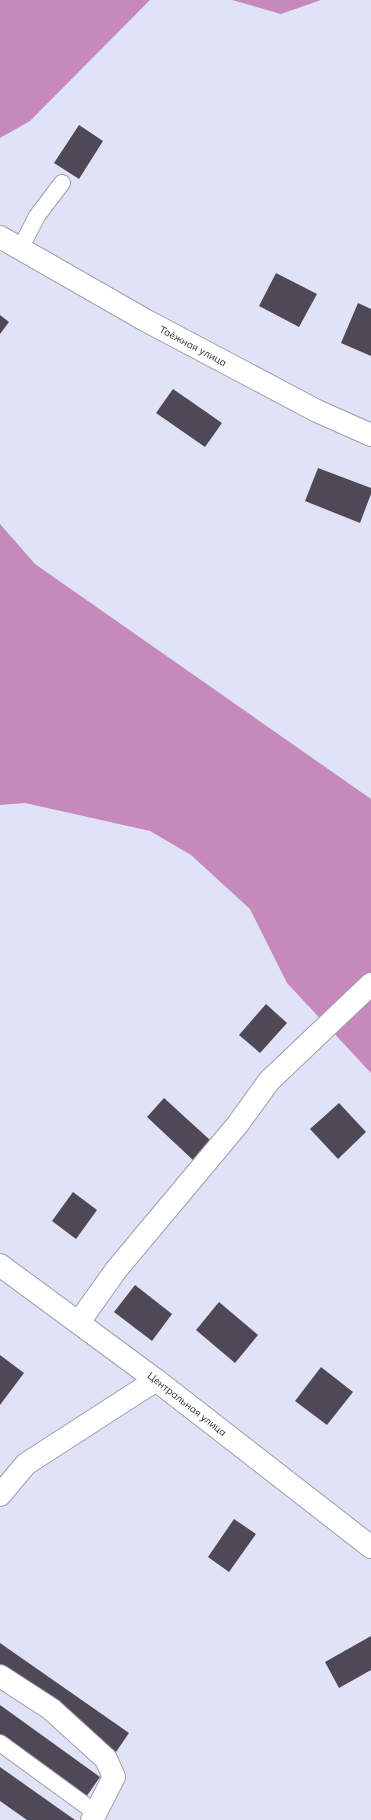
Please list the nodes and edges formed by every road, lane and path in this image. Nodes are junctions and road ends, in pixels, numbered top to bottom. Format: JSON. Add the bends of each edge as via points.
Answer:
{"nodes":[{"id":1,"x":62,"y":184,"type":"dead end"},
{"id":2,"x":0,"y":237,"type":"edge"},
{"id":3,"x":20,"y":249,"type":"junction"},
{"id":4,"x":371,"y":434,"type":"edge"},
{"id":5,"x":371,"y":984,"type":"edge"},
{"id":6,"x":0,"y":1265,"type":"edge"},
{"id":7,"x":79,"y":1322,"type":"junction"},
{"id":8,"x":156,"y":1380,"type":"junction"},
{"id":9,"x":0,"y":1495,"type":"edge"},
{"id":10,"x":371,"y":1547,"type":"edge"},
{"id":11,"x":0,"y":1676,"type":"edge"},
{"id":12,"x":0,"y":1743,"type":"edge"},
{"id":13,"x":94,"y":1817,"type":"edge"}],
"edges":[{"from":1,"to":3,"type":"lane","via":[[37,216]]},
{"from":2,"to":3,"type":"street","name":"Таёжная улица"},
{"from":3,"to":4,"type":"street","name":"Таёжная улица","via":[[179,339],[317,411]]},
{"from":5,"to":7,"type":"street","via":[[268,1081],[238,1124],[116,1270]]},
{"from":6,"to":7,"type":"street","name":"Центральная улица"},
{"from":7,"to":8,"type":"street","name":"Центральная улица"},
{"from":8,"to":9,"type":"street","via":[[26,1464]]},
{"from":8,"to":10,"type":"street","name":"Центральная улица"},
{"from":11,"to":13,"type":"street","via":[[51,1709],[106,1759],[114,1777]]},
{"from":12,"to":13,"type":"lane"}]}
